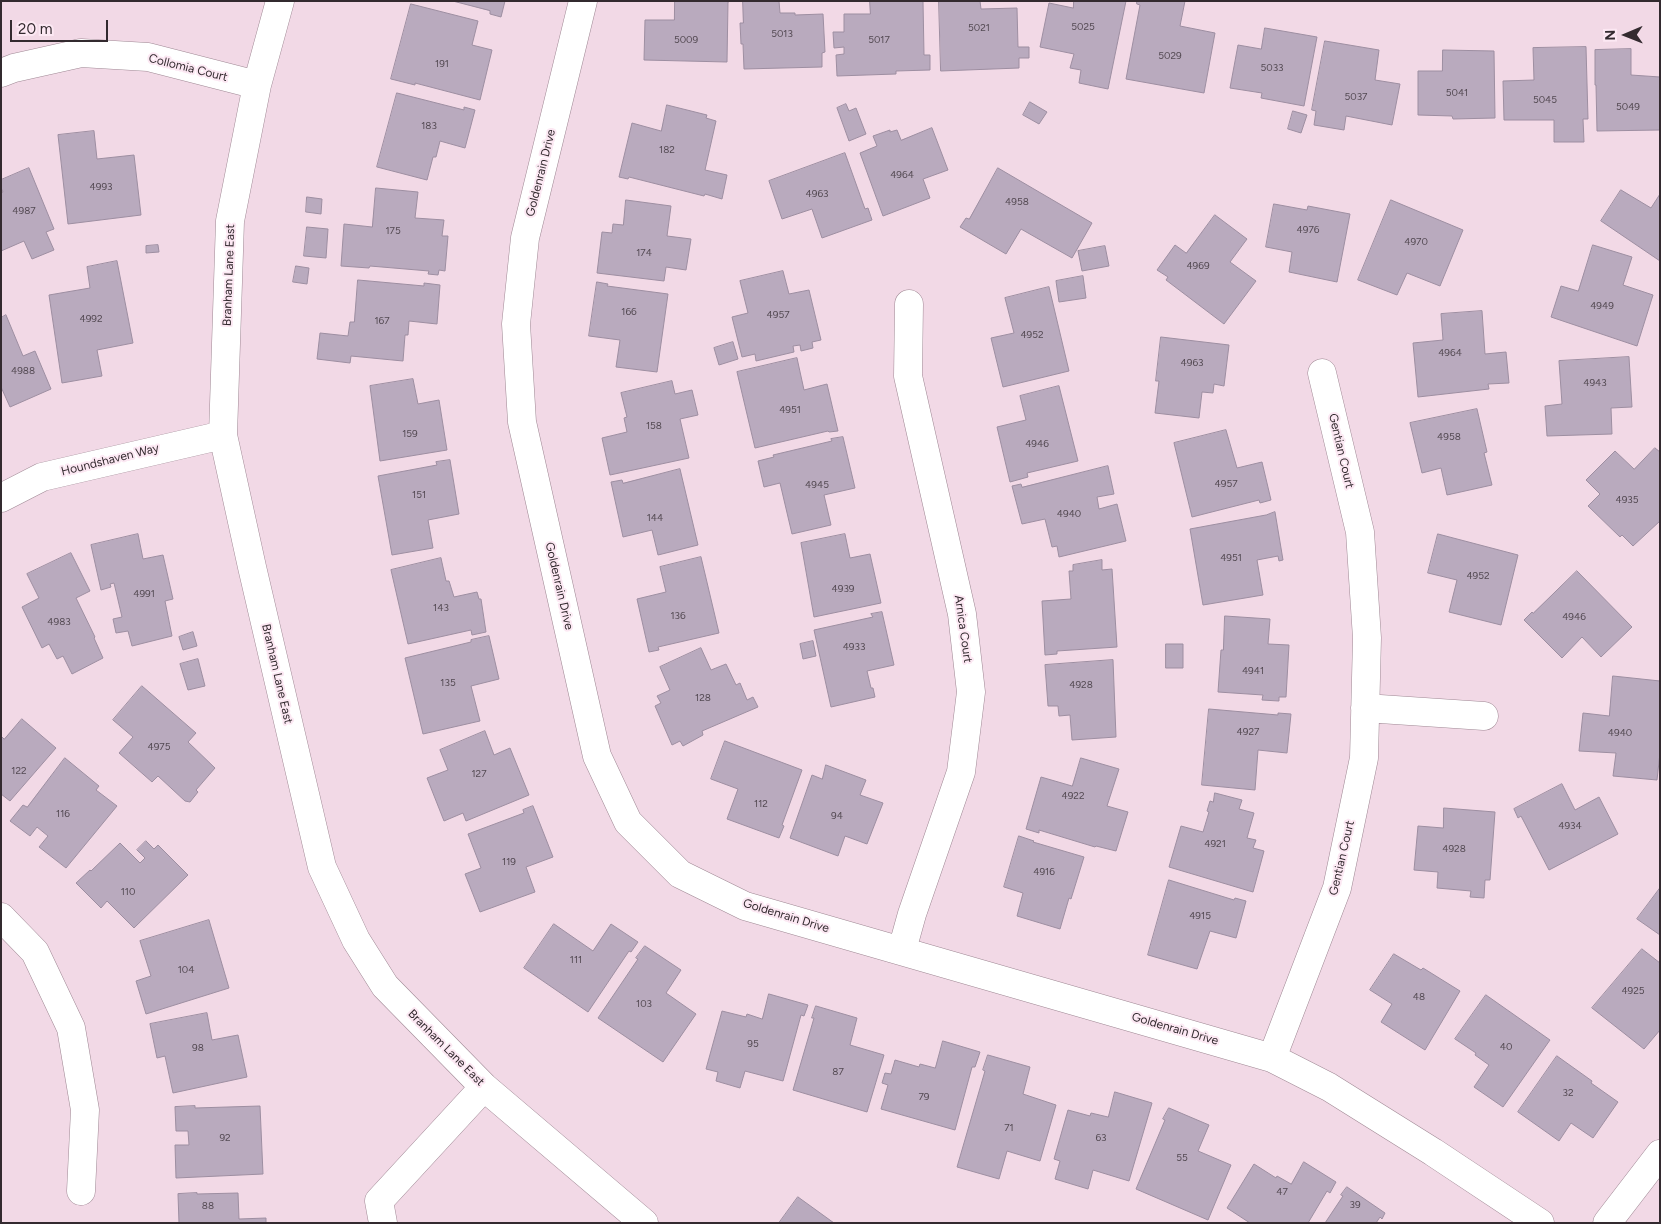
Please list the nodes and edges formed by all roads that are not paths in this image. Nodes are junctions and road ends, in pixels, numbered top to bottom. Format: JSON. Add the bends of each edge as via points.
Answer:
{"nodes":[{"id":1,"x":280,"y":1,"type":"edge"},
{"id":2,"x":583,"y":1,"type":"edge"},
{"id":3,"x":1,"y":73,"type":"edge"},
{"id":4,"x":257,"y":85,"type":"junction"},
{"id":5,"x":909,"y":304,"type":"dead end"},
{"id":6,"x":1322,"y":373,"type":"dead end"},
{"id":7,"x":223,"y":435,"type":"junction"},
{"id":8,"x":1,"y":498,"type":"edge"},
{"id":9,"x":1365,"y":708,"type":"junction"},
{"id":10,"x":1484,"y":716,"type":"dead end"},
{"id":11,"x":1,"y":917,"type":"edge"},
{"id":12,"x":902,"y":950,"type":"junction"},
{"id":13,"x":1272,"y":1058,"type":"junction"},
{"id":14,"x":484,"y":1087,"type":"junction"},
{"id":15,"x":1660,"y":1154,"type":"edge"},
{"id":16,"x":81,"y":1190,"type":"dead end"},
{"id":17,"x":383,"y":1223,"type":"edge"},
{"id":18,"x":644,"y":1223,"type":"edge"},
{"id":19,"x":1540,"y":1223,"type":"edge"},
{"id":20,"x":1607,"y":1223,"type":"edge"}],
"edges":[{"from":1,"to":4,"type":"street","name":"Branham Lane East"},
{"from":2,"to":12,"type":"street","name":"Goldenrain Drive","via":[[525,238],[516,324],[522,422],[597,756],[628,822],[680,874],[745,906]]},
{"from":3,"to":4,"type":"street","name":"Collomia Court","via":[[81,53],[148,57]]},
{"from":4,"to":7,"type":"street","name":"Branham Lane East","via":[[230,222]]},
{"from":5,"to":12,"type":"street","name":"Arnica Court","via":[[908,376],[962,614],[971,692],[961,772]]},
{"from":6,"to":9,"type":"street","name":"Gentian Court","via":[[1360,532],[1367,638]]},
{"from":7,"to":8,"type":"street","name":"Houndshaven Way","via":[[42,477]]},
{"from":7,"to":14,"type":"street","name":"Branham Lane East","via":[[322,866],[356,940],[385,986]]},
{"from":9,"to":10,"type":"street"},
{"from":9,"to":13,"type":"street","name":"Gentian Court","via":[[1364,758],[1338,888]]},
{"from":11,"to":16,"type":"street","via":[[35,952],[71,1028],[85,1110]]},
{"from":12,"to":13,"type":"street","name":"Goldenrain Drive"},
{"from":13,"to":19,"type":"street","name":"Goldenrain Drive","via":[[1330,1087]]},
{"from":14,"to":17,"type":"street","via":[[379,1201]]},
{"from":14,"to":18,"type":"street","name":"Branham Lane East"},
{"from":15,"to":20,"type":"street"}]}
